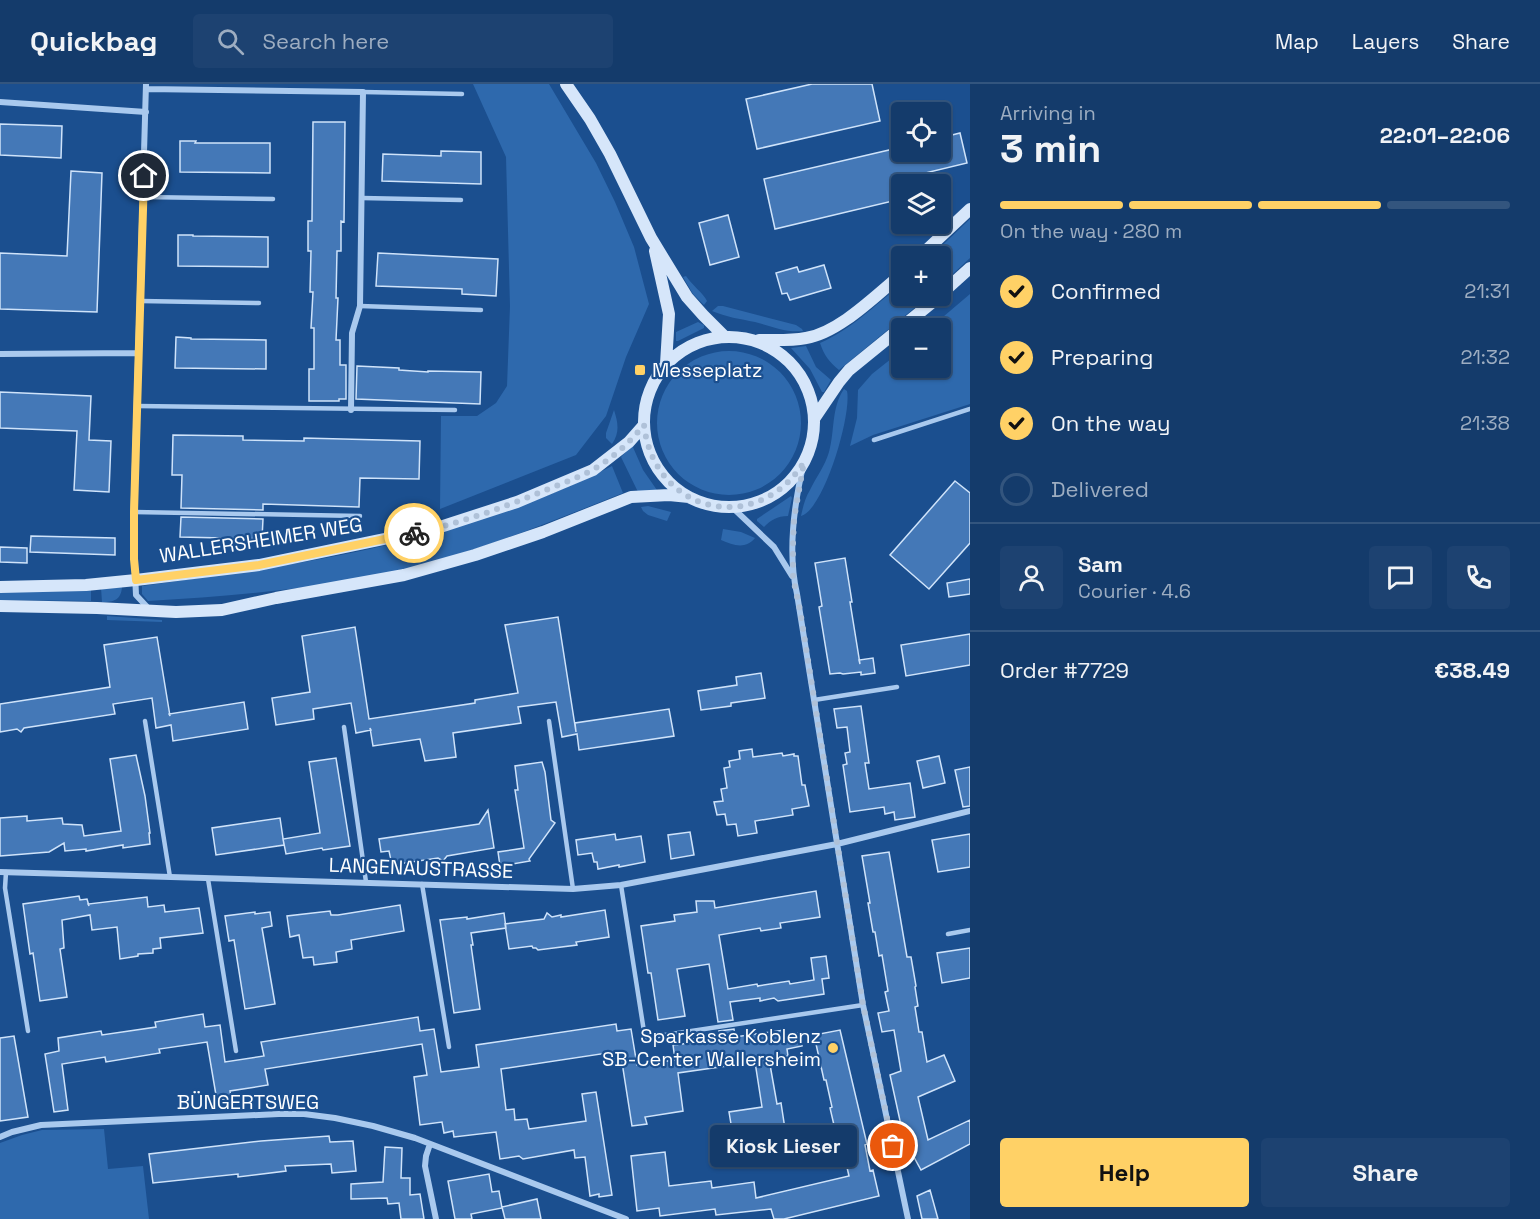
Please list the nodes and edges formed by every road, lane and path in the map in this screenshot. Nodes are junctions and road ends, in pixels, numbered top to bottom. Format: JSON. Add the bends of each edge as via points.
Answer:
{"nodes":[{"id":1,"x":566,"y":84,"type":"edge"},
{"id":2,"x":146,"y":86,"type":"edge"},
{"id":3,"x":363,"y":92,"type":"junction"},
{"id":4,"x":462,"y":94,"type":"dead end"},
{"id":5,"x":0,"y":102,"type":"edge"},
{"id":6,"x":146,"y":112,"type":"junction"},
{"id":7,"x":144,"y":197,"type":"junction"},
{"id":8,"x":362,"y":198,"type":"junction"},
{"id":9,"x":273,"y":199,"type":"dead end"},
{"id":10,"x":461,"y":200,"type":"dead end"},
{"id":11,"x":970,"y":209,"type":"edge"},
{"id":12,"x":651,"y":238,"type":"junction"},
{"id":13,"x":931,"y":246,"type":"edge"},
{"id":14,"x":970,"y":268,"type":"edge"},
{"id":15,"x":891,"y":283,"type":"edge"},
{"id":16,"x":951,"y":285,"type":"edge"},
{"id":17,"x":141,"y":301,"type":"junction"},
{"id":18,"x":259,"y":303,"type":"dead end"},
{"id":19,"x":360,"y":306,"type":"junction"},
{"id":20,"x":927,"y":306,"type":"edge"},
{"id":21,"x":481,"y":310,"type":"dead end"},
{"id":22,"x":725,"y":337,"type":"junction"},
{"id":23,"x":748,"y":339,"type":"junction"},
{"id":24,"x":139,"y":353,"type":"junction"},
{"id":25,"x":0,"y":354,"type":"edge"},
{"id":26,"x":666,"y":364,"type":"junction"},
{"id":27,"x":137,"y":406,"type":"junction"},
{"id":28,"x":970,"y":409,"type":"edge"},
{"id":29,"x":351,"y":410,"type":"junction"},
{"id":30,"x":455,"y":410,"type":"dead end"},
{"id":31,"x":814,"y":419,"type":"junction"},
{"id":32,"x":644,"y":425,"type":"junction"},
{"id":33,"x":874,"y":440,"type":"dead end"},
{"id":34,"x":804,"y":462,"type":"junction"},
{"id":35,"x":689,"y":497,"type":"junction"},
{"id":36,"x":732,"y":507,"type":"junction"},
{"id":37,"x":134,"y":512,"type":"junction"},
{"id":38,"x":360,"y":516,"type":"dead end"},
{"id":39,"x":793,"y":578,"type":"junction"},
{"id":40,"x":136,"y":580,"type":"junction"},
{"id":41,"x":0,"y":587,"type":"edge"},
{"id":42,"x":0,"y":606,"type":"edge"},
{"id":43,"x":150,"y":610,"type":"junction"},
{"id":44,"x":897,"y":687,"type":"dead end"},
{"id":45,"x":814,"y":700,"type":"junction"},
{"id":46,"x":145,"y":721,"type":"dead end"},
{"id":47,"x":549,"y":721,"type":"dead end"},
{"id":48,"x":344,"y":727,"type":"dead end"},
{"id":49,"x":970,"y":811,"type":"edge"},
{"id":50,"x":837,"y":844,"type":"junction"},
{"id":51,"x":3,"y":872,"type":"edge"},
{"id":52,"x":170,"y":877,"type":"junction"},
{"id":53,"x":208,"y":879,"type":"junction"},
{"id":54,"x":366,"y":882,"type":"junction"},
{"id":55,"x":422,"y":884,"type":"junction"},
{"id":56,"x":621,"y":885,"type":"junction"},
{"id":57,"x":573,"y":889,"type":"junction"},
{"id":58,"x":970,"y":930,"type":"edge"},
{"id":59,"x":948,"y":934,"type":"dead end"},
{"id":60,"x":863,"y":1005,"type":"junction"},
{"id":61,"x":28,"y":1031,"type":"dead end"},
{"id":62,"x":449,"y":1047,"type":"dead end"},
{"id":63,"x":236,"y":1051,"type":"dead end"},
{"id":64,"x":0,"y":1137,"type":"edge"},
{"id":65,"x":430,"y":1144,"type":"junction"},
{"id":66,"x":908,"y":1218,"type":"edge"},
{"id":67,"x":436,"y":1219,"type":"edge"},
{"id":68,"x":626,"y":1219,"type":"edge"},
{"id":69,"x":899,"y":1219,"type":"edge"}],
"edges":[{"from":1,"to":12,"type":"main road","via":[[610,154]]},
{"from":2,"to":3,"type":"street"},
{"from":2,"to":6,"type":"street"},
{"from":3,"to":4,"type":"lane"},
{"from":3,"to":8,"type":"street"},
{"from":5,"to":6,"type":"street"},
{"from":6,"to":7,"type":"street"},
{"from":7,"to":9,"type":"lane"},
{"from":7,"to":17,"type":"street"},
{"from":8,"to":10,"type":"lane"},
{"from":8,"to":19,"type":"street"},
{"from":11,"to":13,"type":"main road"},
{"from":12,"to":22,"type":"main road","via":[[687,297]]},
{"from":12,"to":26,"type":"main road","via":[[669,314]]},
{"from":14,"to":16,"type":"main road"},
{"from":15,"to":23,"type":"main road","via":[[830,330],[808,338]]},
{"from":17,"to":18,"type":"lane"},
{"from":17,"to":24,"type":"street"},
{"from":19,"to":21,"type":"lane"},
{"from":19,"to":29,"type":"street","via":[[352,333]]},
{"from":20,"to":31,"type":"main road","via":[[849,370]]},
{"from":22,"to":23,"type":"main road"},
{"from":22,"to":26,"type":"main road","via":[[693,345]]},
{"from":23,"to":31,"type":"main road","via":[[778,353],[794,368],[810,397]]},
{"from":24,"to":25,"type":"street"},
{"from":24,"to":27,"type":"street"},
{"from":26,"to":32,"type":"main road","via":[[649,393]]},
{"from":27,"to":29,"type":"lane"},
{"from":27,"to":37,"type":"street"},
{"from":28,"to":33,"type":"lane"},
{"from":29,"to":30,"type":"lane"},
{"from":31,"to":34,"type":"main road"},
{"from":32,"to":35,"type":"main road","via":[[657,468]]},
{"from":32,"to":40,"type":"main road","name":"WALLERSHEIMER WEG","via":[[593,470],[517,502],[437,528],[259,565]]},
{"from":34,"to":36,"type":"main road","via":[[774,494]]},
{"from":34,"to":39,"type":"street","via":[[794,519]]},
{"from":35,"to":36,"type":"main road","via":[[710,505]]},
{"from":35,"to":43,"type":"main road","via":[[631,497],[543,532],[404,575],[222,610]]},
{"from":36,"to":39,"type":"street","via":[[774,547]]},
{"from":37,"to":38,"type":"lane"},
{"from":37,"to":40,"type":"street"},
{"from":39,"to":45,"type":"street"},
{"from":40,"to":41,"type":"main road","name":"WALLERSHEIMER WEG"},
{"from":40,"to":43,"type":"street","via":[[136,595]]},
{"from":42,"to":43,"type":"main road"},
{"from":44,"to":45,"type":"lane"},
{"from":45,"to":50,"type":"street"},
{"from":46,"to":52,"type":"lane"},
{"from":47,"to":57,"type":"lane"},
{"from":48,"to":54,"type":"lane"},
{"from":49,"to":50,"type":"street","name":"LANGENAUSTRASSE"},
{"from":50,"to":56,"type":"street","name":"LANGENAUSTRASSE"},
{"from":50,"to":60,"type":"street"},
{"from":51,"to":52,"type":"street","name":"LANGENAUSTRASSE"},
{"from":51,"to":61,"type":"lane"},
{"from":52,"to":53,"type":"street","name":"LANGENAUSTRASSE"},
{"from":53,"to":54,"type":"street","name":"LANGENAUSTRASSE"},
{"from":53,"to":63,"type":"lane"},
{"from":54,"to":55,"type":"street","name":"LANGENAUSTRASSE"},
{"from":55,"to":57,"type":"street","name":"LANGENAUSTRASSE"},
{"from":55,"to":62,"type":"lane"},
{"from":56,"to":57,"type":"street","name":"LANGENAUSTRASSE"},
{"from":56,"to":60,"type":"lane","via":[[645,1038]]},
{"from":58,"to":59,"type":"lane"},
{"from":60,"to":66,"type":"street"},
{"from":64,"to":65,"type":"street","name":"BÜNGERTSWEG","via":[[41,1125],[304,1114],[373,1126]]},
{"from":65,"to":67,"type":"street","via":[[426,1166]]},
{"from":65,"to":68,"type":"street","name":"BÜNGERTSWEG"},
{"from":66,"to":69,"type":"street"}]}
